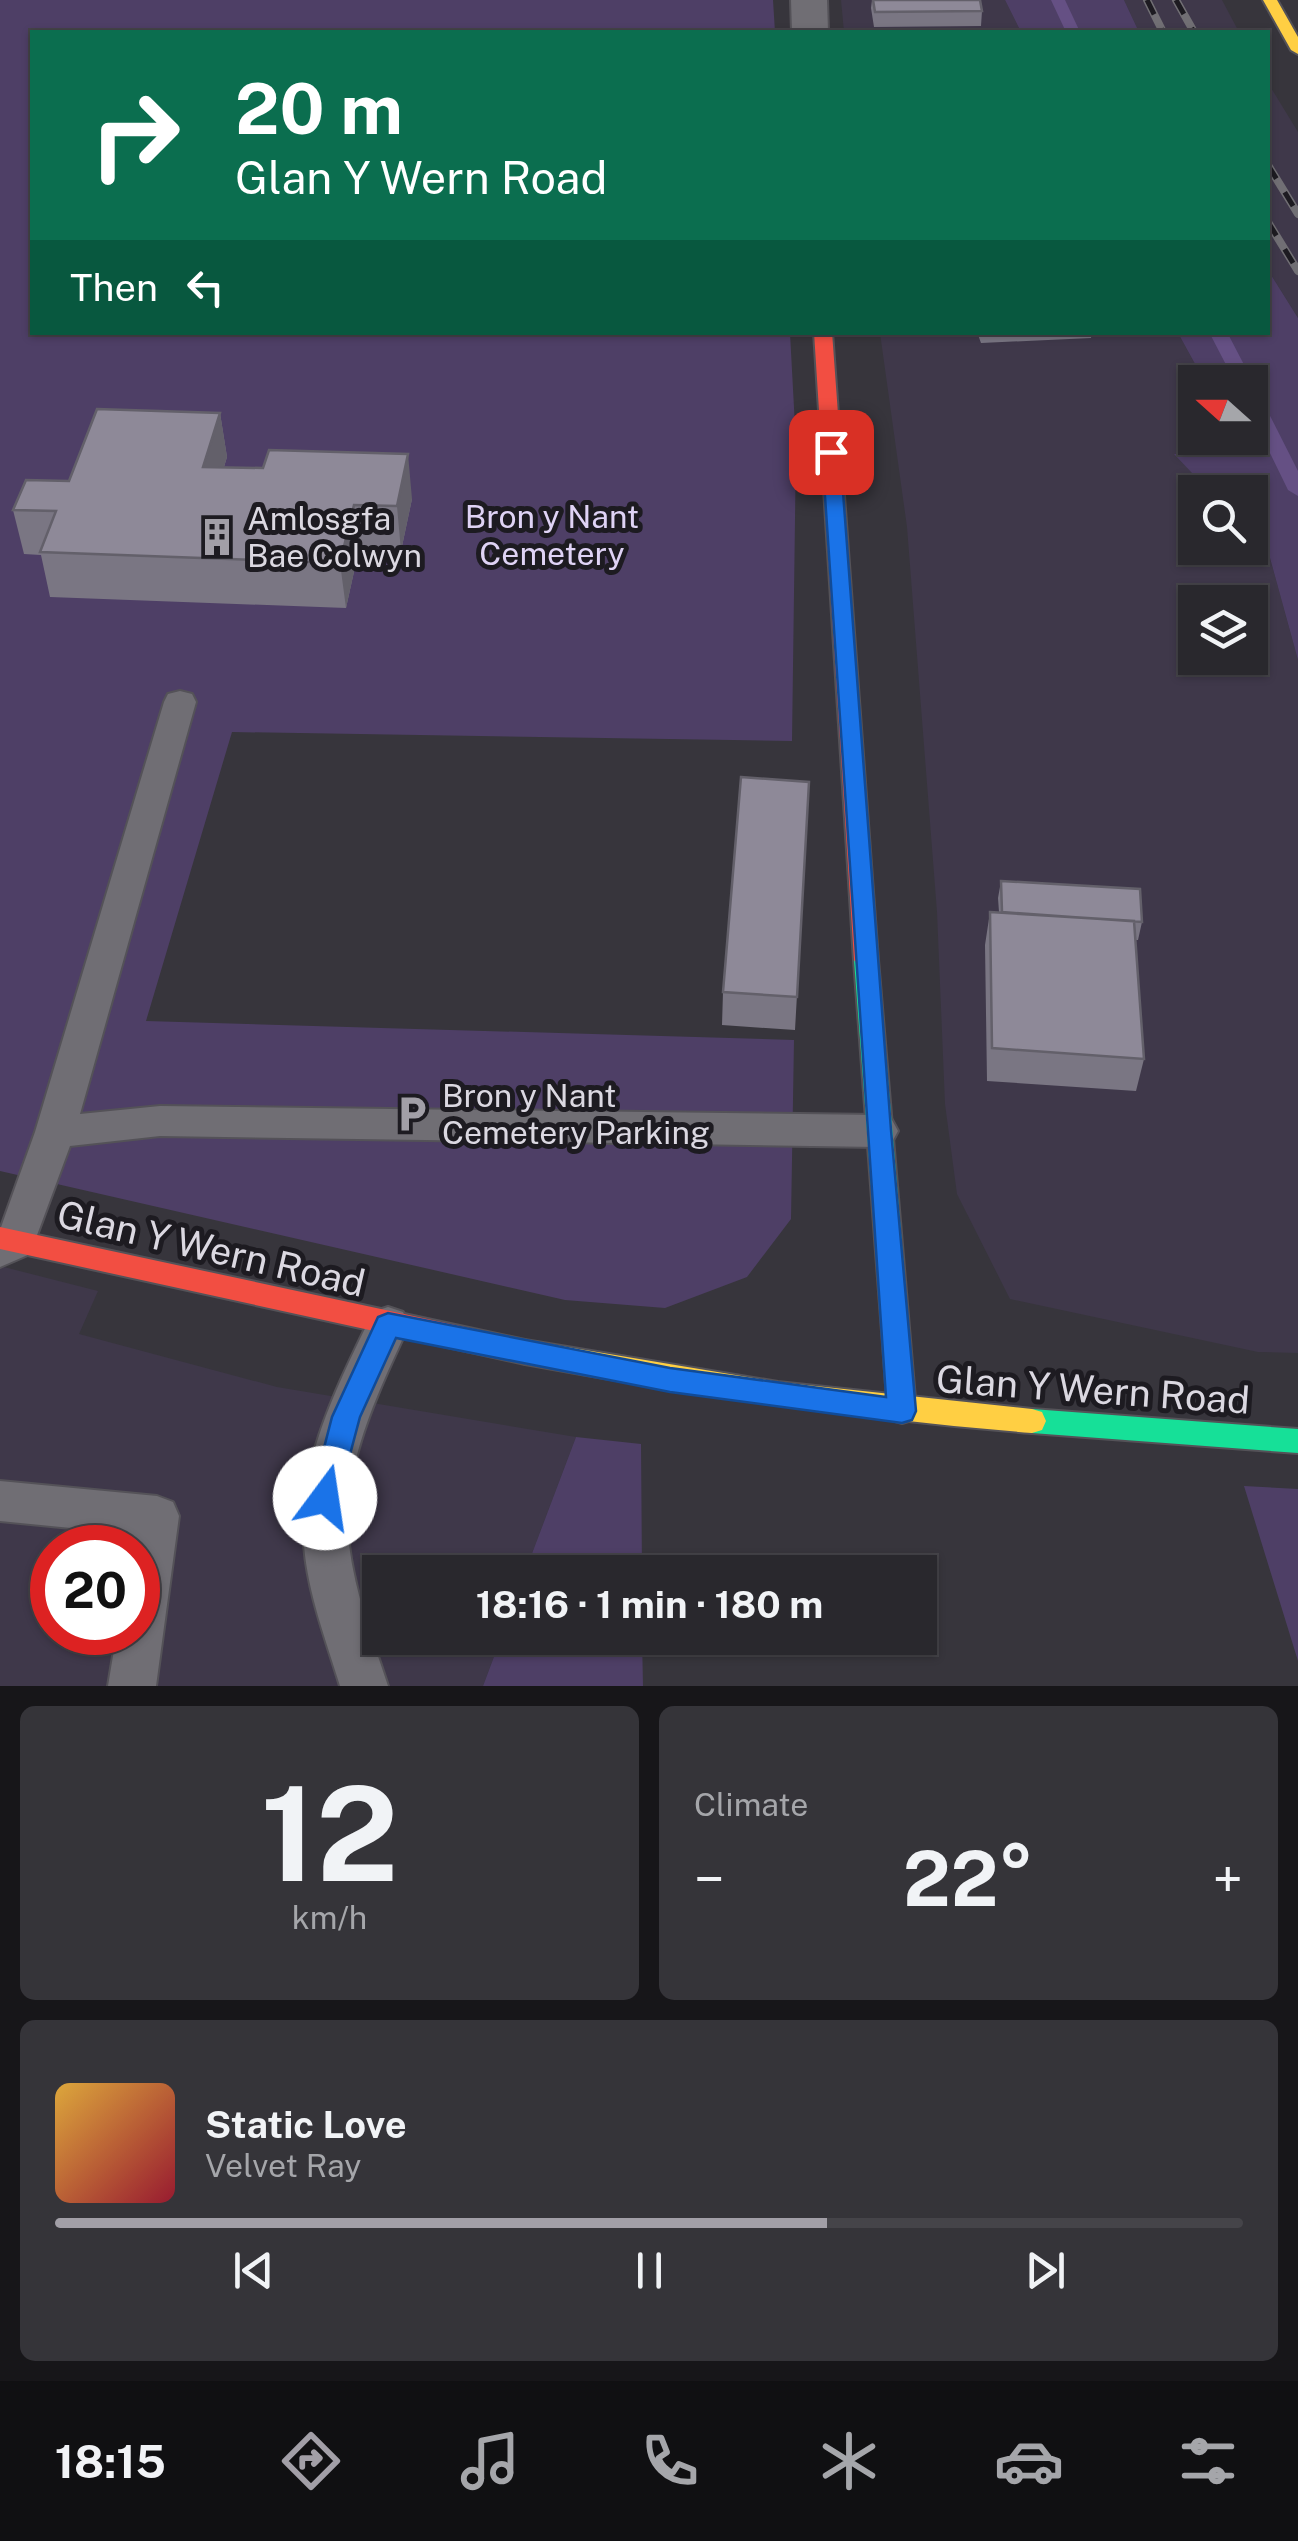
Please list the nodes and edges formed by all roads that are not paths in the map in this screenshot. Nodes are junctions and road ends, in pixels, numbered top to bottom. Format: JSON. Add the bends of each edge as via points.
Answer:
{"nodes":[{"id":1,"x":810,"y":0,"type":"edge"},
{"id":2,"x":1270,"y":0,"type":"edge"},
{"id":3,"x":810,"y":30,"type":"edge"},
{"id":4,"x":1298,"y":50,"type":"edge"},
{"id":5,"x":823,"y":335,"type":"edge"},
{"id":6,"x":180,"y":702,"type":"dead end"},
{"id":7,"x":878,"y":1130,"type":"junction"},
{"id":8,"x":55,"y":1132,"type":"junction"},
{"id":9,"x":5,"y":1243,"type":"edge"},
{"id":10,"x":388,"y":1325,"type":"junction"},
{"id":11,"x":902,"y":1411,"type":"junction"},
{"id":12,"x":1298,"y":1441,"type":"edge"},
{"id":13,"x":0,"y":1501,"type":"edge"},
{"id":14,"x":132,"y":1686,"type":"edge"},
{"id":15,"x":364,"y":1686,"type":"edge"}],
"edges":[{"from":1,"to":3,"type":"street"},
{"from":2,"to":4,"type":"main road"},
{"from":5,"to":7,"type":"main road"},
{"from":6,"to":8,"type":"lane"},
{"from":7,"to":8,"type":"lane","via":[[160,1121]]},
{"from":7,"to":11,"type":"main road"},
{"from":8,"to":9,"type":"lane"},
{"from":9,"to":10,"type":"main road","name":"Glan Y Wern Road"},
{"from":10,"to":11,"type":"main road","name":"Glan Y Wern Road","via":[[670,1380]]},
{"from":10,"to":15,"type":"lane","via":[[346,1417],[325,1498],[330,1572]]},
{"from":11,"to":12,"type":"main road","name":"Glan Y Wern Road"},
{"from":13,"to":14,"type":"lane","via":[[157,1516]]}]}
